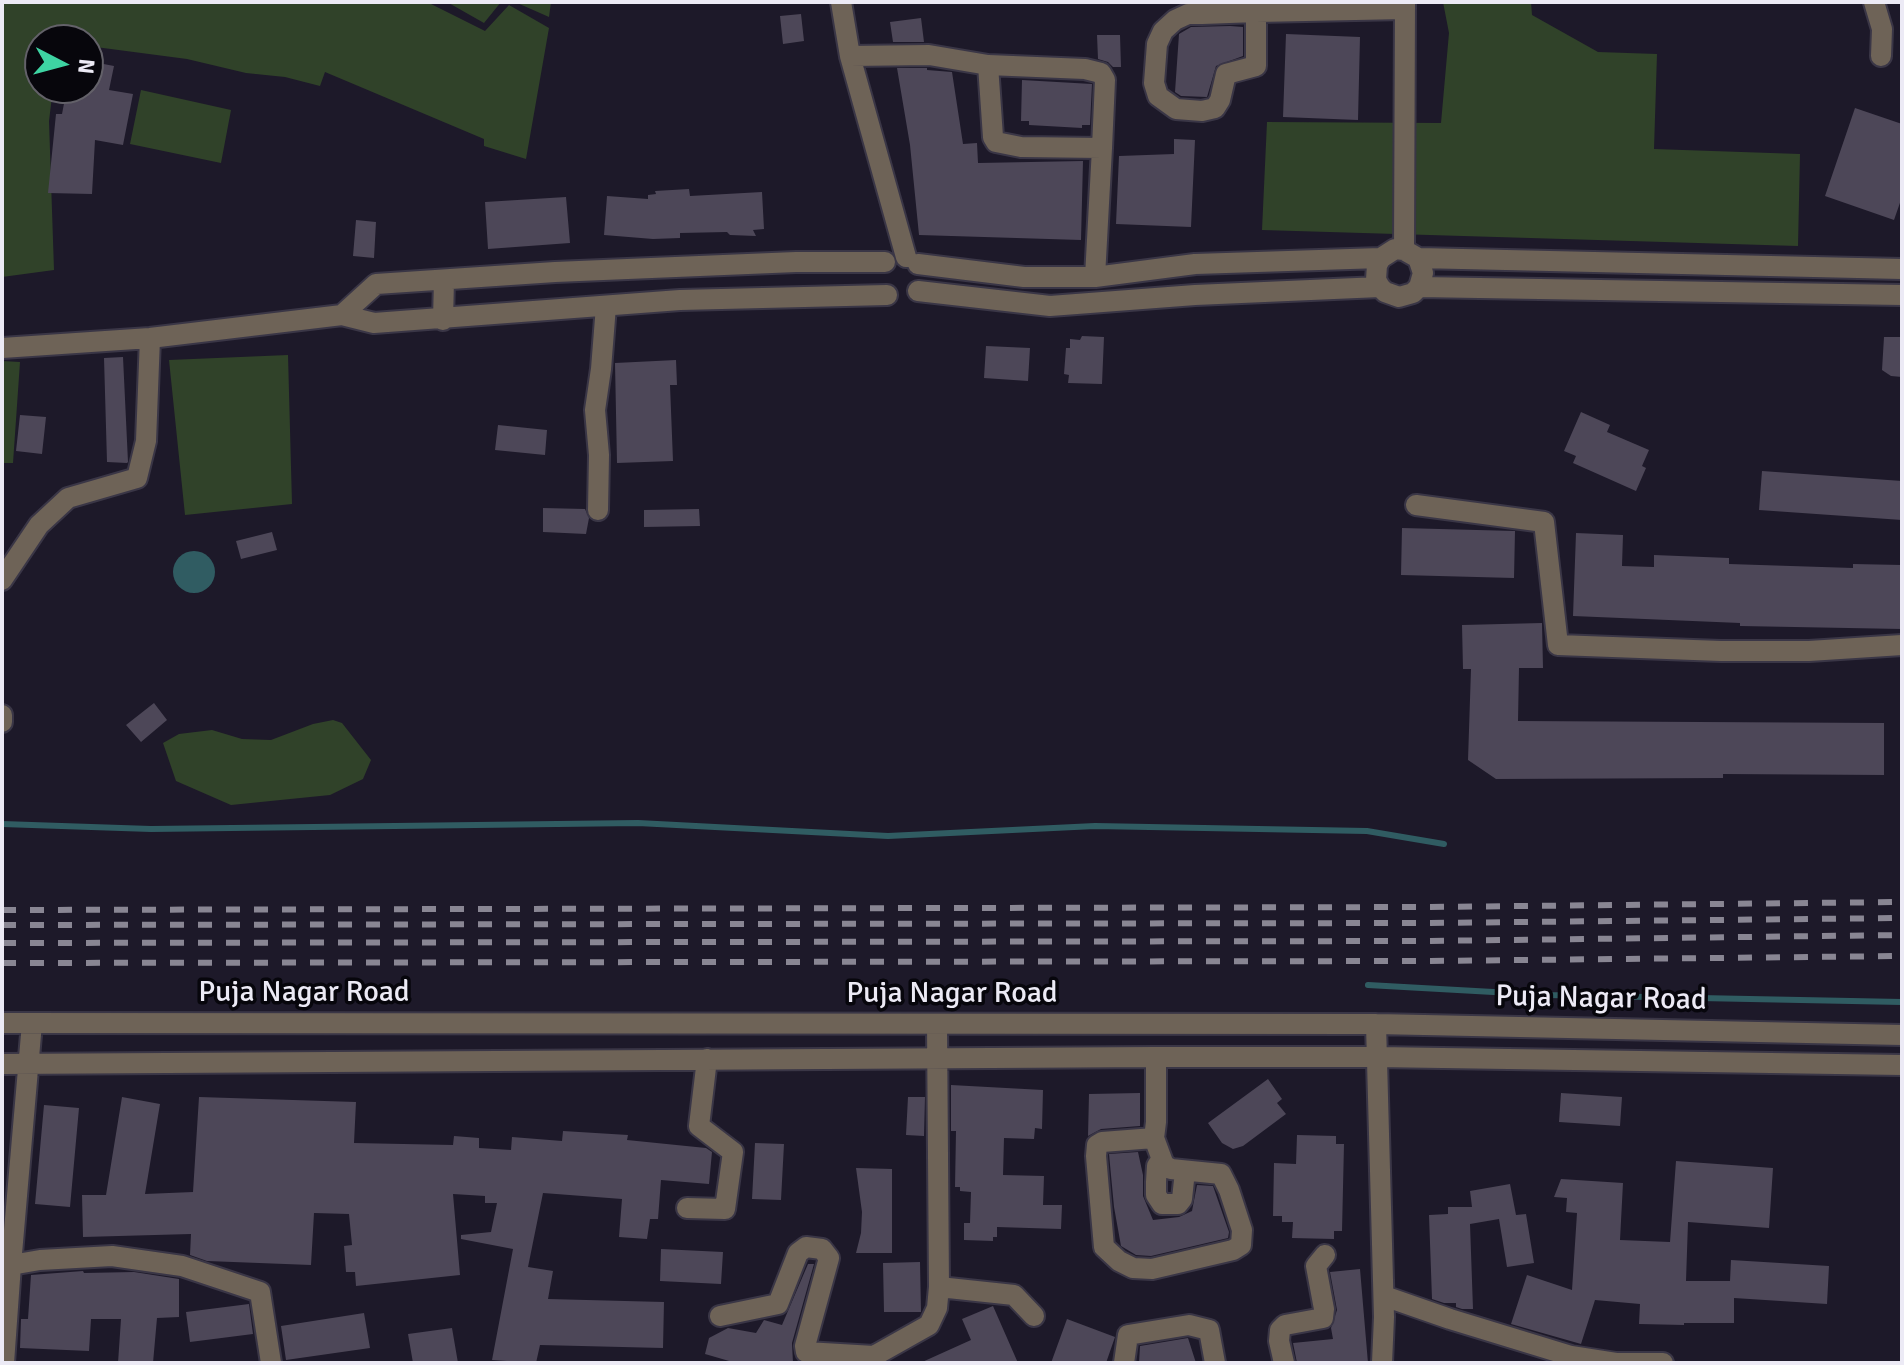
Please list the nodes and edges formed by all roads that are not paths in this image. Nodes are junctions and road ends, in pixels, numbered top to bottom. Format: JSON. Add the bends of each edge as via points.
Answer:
{"nodes":[{"id":1,"x":841,"y":2,"type":"edge"},
{"id":2,"x":1874,"y":2,"type":"edge"},
{"id":3,"x":1405,"y":5,"type":"edge"},
{"id":4,"x":1256,"y":12,"type":"junction"},
{"id":5,"x":850,"y":56,"type":"junction"},
{"id":6,"x":1881,"y":56,"type":"dead end"},
{"id":7,"x":988,"y":65,"type":"junction"},
{"id":8,"x":1102,"y":148,"type":"junction"},
{"id":9,"x":1411,"y":254,"type":"junction"},
{"id":10,"x":1381,"y":258,"type":"junction"},
{"id":11,"x":912,"y":260,"type":"junction"},
{"id":12,"x":885,"y":262,"type":"junction"},
{"id":13,"x":1195,"y":264,"type":"junction"},
{"id":14,"x":680,"y":267,"type":"junction"},
{"id":15,"x":1902,"y":269,"type":"edge"},
{"id":16,"x":1095,"y":277,"type":"junction"},
{"id":17,"x":444,"y":280,"type":"junction"},
{"id":18,"x":1380,"y":287,"type":"junction"},
{"id":19,"x":1419,"y":287,"type":"junction"},
{"id":20,"x":918,"y":291,"type":"junction"},
{"id":21,"x":887,"y":295,"type":"junction"},
{"id":22,"x":1195,"y":295,"type":"junction"},
{"id":23,"x":1902,"y":295,"type":"edge"},
{"id":24,"x":680,"y":300,"type":"junction"},
{"id":25,"x":606,"y":306,"type":"junction"},
{"id":26,"x":342,"y":315,"type":"junction"},
{"id":27,"x":443,"y":320,"type":"junction"},
{"id":28,"x":150,"y":338,"type":"junction"},
{"id":29,"x":2,"y":348,"type":"edge"},
{"id":30,"x":1416,"y":505,"type":"dead end"},
{"id":31,"x":598,"y":510,"type":"dead end"},
{"id":32,"x":2,"y":580,"type":"edge"},
{"id":33,"x":1902,"y":645,"type":"edge"},
{"id":34,"x":2,"y":715,"type":"edge"},
{"id":35,"x":2,"y":722,"type":"edge"},
{"id":36,"x":2,"y":1023,"type":"edge"},
{"id":37,"x":32,"y":1023,"type":"junction"},
{"id":38,"x":937,"y":1024,"type":"junction"},
{"id":39,"x":1376,"y":1024,"type":"junction"},
{"id":40,"x":1902,"y":1035,"type":"edge"},
{"id":41,"x":1156,"y":1057,"type":"junction"},
{"id":42,"x":1377,"y":1057,"type":"junction"},
{"id":43,"x":937,"y":1058,"type":"junction"},
{"id":44,"x":707,"y":1059,"type":"junction"},
{"id":45,"x":2,"y":1064,"type":"edge"},
{"id":46,"x":27,"y":1064,"type":"junction"},
{"id":47,"x":1902,"y":1065,"type":"edge"},
{"id":48,"x":1154,"y":1138,"type":"junction"},
{"id":49,"x":1161,"y":1160,"type":"junction"},
{"id":50,"x":1185,"y":1171,"type":"junction"},
{"id":51,"x":687,"y":1208,"type":"dead end"},
{"id":52,"x":1325,"y":1255,"type":"dead end"},
{"id":53,"x":7,"y":1266,"type":"edge"},
{"id":54,"x":939,"y":1287,"type":"junction"},
{"id":55,"x":1384,"y":1296,"type":"junction"},
{"id":56,"x":720,"y":1316,"type":"dead end"},
{"id":57,"x":1034,"y":1316,"type":"dead end"},
{"id":58,"x":4,"y":1363,"type":"edge"},
{"id":59,"x":271,"y":1363,"type":"edge"},
{"id":60,"x":1124,"y":1363,"type":"edge"},
{"id":61,"x":1215,"y":1363,"type":"edge"},
{"id":62,"x":1284,"y":1363,"type":"edge"},
{"id":63,"x":1382,"y":1363,"type":"edge"},
{"id":64,"x":1663,"y":1363,"type":"edge"}],
"edges":[{"from":1,"to":5,"type":"street"},
{"from":2,"to":6,"type":"street","via":[[1882,29]]},
{"from":3,"to":4,"type":"street"},
{"from":3,"to":9,"type":"street"},
{"from":4,"to":4,"type":"street","via":[[1188,14],[1175,20],[1157,44],[1158,96],[1176,109],[1215,108],[1226,74],[1256,66]]},
{"from":5,"to":7,"type":"street","via":[[929,55]]},
{"from":5,"to":11,"type":"street"},
{"from":7,"to":8,"type":"street","via":[[996,142]]},
{"from":7,"to":8,"type":"street","via":[[1101,73]]},
{"from":8,"to":16,"type":"street"},
{"from":9,"to":10,"type":"street","via":[[1395,249]]},
{"from":9,"to":15,"type":"street"},
{"from":9,"to":19,"type":"street","via":[[1423,273]]},
{"from":10,"to":13,"type":"street"},
{"from":10,"to":18,"type":"street","via":[[1376,273]]},
{"from":11,"to":12,"type":"street"},
{"from":11,"to":16,"type":"street","via":[[1024,277]]},
{"from":11,"to":20,"type":"street","via":[[922,278]]},
{"from":12,"to":14,"type":"street"},
{"from":12,"to":21,"type":"street","via":[[880,283]]},
{"from":13,"to":16,"type":"street"},
{"from":13,"to":22,"type":"street"},
{"from":14,"to":17,"type":"street"},
{"from":14,"to":24,"type":"street"},
{"from":17,"to":26,"type":"street","via":[[376,284]]},
{"from":17,"to":27,"type":"street"},
{"from":18,"to":19,"type":"street","via":[[1399,297]]},
{"from":18,"to":22,"type":"street"},
{"from":19,"to":23,"type":"street"},
{"from":20,"to":21,"type":"street","via":[[907,299]]},
{"from":20,"to":22,"type":"street","via":[[1050,306]]},
{"from":21,"to":24,"type":"street"},
{"from":24,"to":25,"type":"street"},
{"from":25,"to":27,"type":"street"},
{"from":25,"to":31,"type":"street","via":[[595,410]]},
{"from":26,"to":27,"type":"street","via":[[374,323]]},
{"from":26,"to":28,"type":"street"},
{"from":28,"to":29,"type":"street"},
{"from":28,"to":32,"type":"street","via":[[146,441],[137,478],[68,498],[39,525]]},
{"from":30,"to":33,"type":"street","via":[[1544,522],[1558,645],[1809,651]]},
{"from":34,"to":35,"type":"street"},
{"from":36,"to":37,"type":"street","name":"Puja Nagar Road"},
{"from":37,"to":38,"type":"street","name":"Puja Nagar Road"},
{"from":37,"to":46,"type":"street"},
{"from":38,"to":39,"type":"street","name":"Puja Nagar Road"},
{"from":38,"to":43,"type":"street"},
{"from":39,"to":40,"type":"street","name":"Puja Nagar Road"},
{"from":39,"to":42,"type":"street"},
{"from":41,"to":42,"type":"street","name":"Puja Nagar Road"},
{"from":41,"to":43,"type":"street","name":"Puja Nagar Road"},
{"from":41,"to":48,"type":"street"},
{"from":42,"to":47,"type":"street","name":"Puja Nagar Road"},
{"from":42,"to":55,"type":"street"},
{"from":43,"to":44,"type":"street","name":"Puja Nagar Road"},
{"from":43,"to":54,"type":"street"},
{"from":44,"to":46,"type":"street","name":"Puja Nagar Road"},
{"from":44,"to":51,"type":"street","via":[[699,1126],[733,1152],[725,1209]]},
{"from":45,"to":46,"type":"street","name":"Puja Nagar Road"},
{"from":46,"to":53,"type":"street"},
{"from":48,"to":49,"type":"street"},
{"from":48,"to":50,"type":"street","via":[[1097,1145],[1104,1247],[1110,1254],[1133,1268],[1152,1269],[1241,1245],[1242,1230],[1221,1174]]},
{"from":49,"to":50,"type":"street","via":[[1171,1169]]},
{"from":49,"to":50,"type":"street","via":[[1156,1195],[1162,1204],[1182,1199]]},
{"from":52,"to":62,"type":"street","via":[[1316,1266],[1323,1318],[1280,1330]]},
{"from":53,"to":58,"type":"street"},
{"from":53,"to":59,"type":"street","via":[[112,1256],[182,1266],[260,1292]]},
{"from":54,"to":56,"type":"street","via":[[929,1325],[874,1356],[804,1350],[829,1258],[822,1249],[801,1249],[778,1304]]},
{"from":54,"to":57,"type":"street","via":[[1014,1295]]},
{"from":55,"to":63,"type":"street"},
{"from":55,"to":64,"type":"street","via":[[1571,1356]]},
{"from":60,"to":61,"type":"street","via":[[1128,1335],[1189,1325],[1209,1330]]}]}
